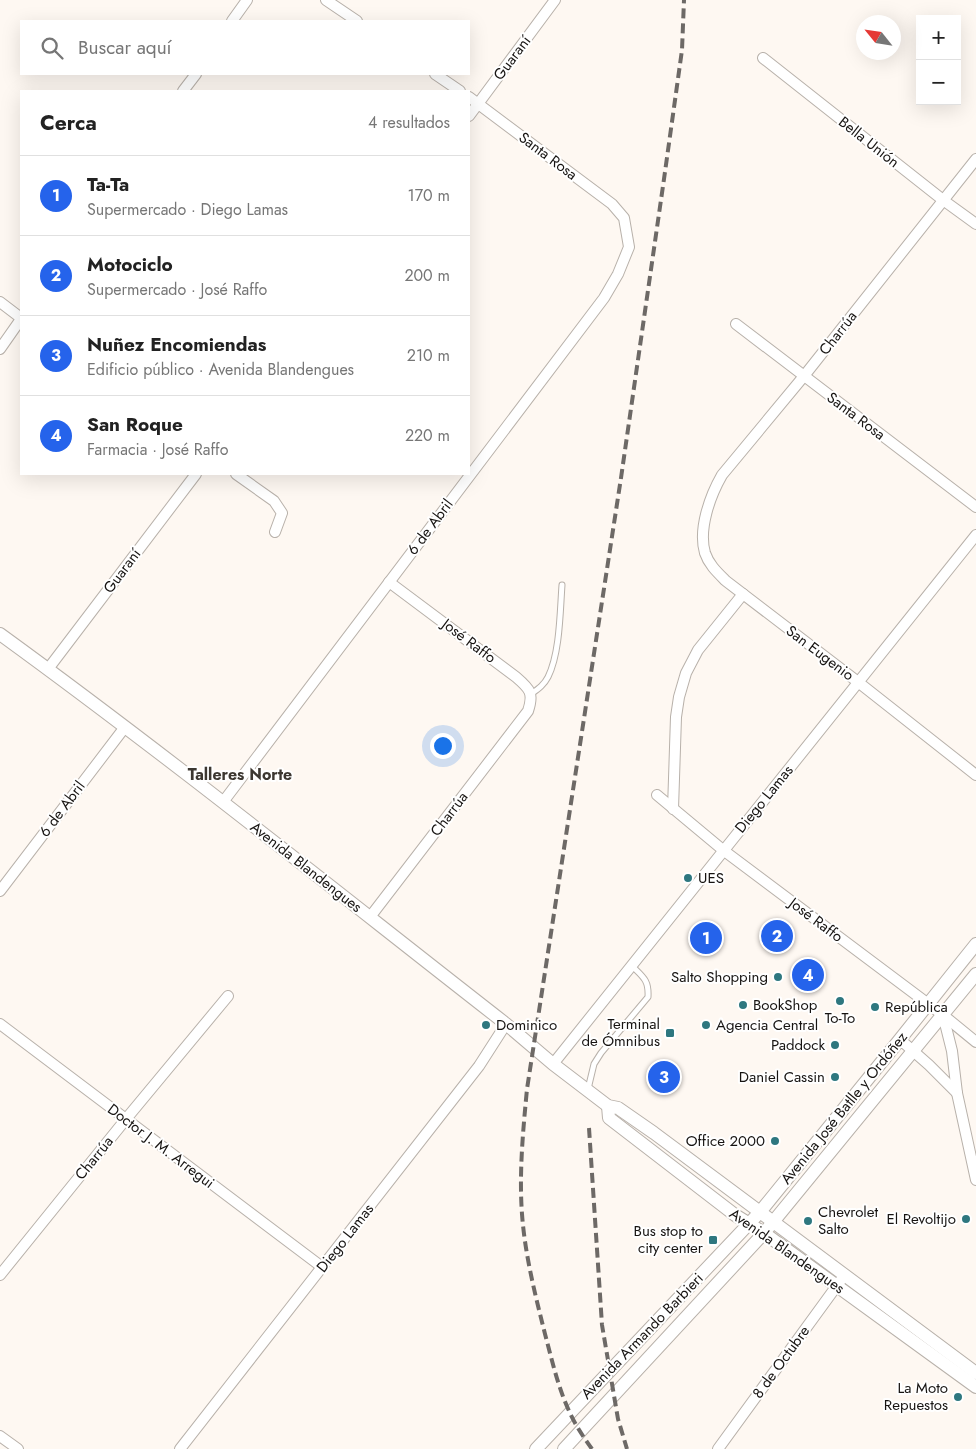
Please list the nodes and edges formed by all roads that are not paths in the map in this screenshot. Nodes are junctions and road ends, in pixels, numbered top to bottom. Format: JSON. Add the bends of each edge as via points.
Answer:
{"nodes":[{"id":1,"x":247,"y":0,"type":"edge"},
{"id":2,"x":326,"y":0,"type":"edge"},
{"id":3,"x":555,"y":0,"type":"edge"},
{"id":4,"x":233,"y":20,"type":"edge"},
{"id":5,"x":356,"y":20,"type":"edge"},
{"id":6,"x":763,"y":58,"type":"dead end"},
{"id":7,"x":195,"y":75,"type":"edge"},
{"id":8,"x":436,"y":75,"type":"edge"},
{"id":9,"x":185,"y":90,"type":"edge"},
{"id":10,"x":459,"y":90,"type":"edge"},
{"id":11,"x":470,"y":98,"type":"edge"},
{"id":12,"x":478,"y":103,"type":"junction"},
{"id":13,"x":470,"y":115,"type":"edge"},
{"id":14,"x":976,"y":159,"type":"edge"},
{"id":15,"x":942,"y":200,"type":"junction"},
{"id":16,"x":976,"y":224,"type":"edge"},
{"id":17,"x":628,"y":247,"type":"joint"},
{"id":18,"x":0,"y":302,"type":"edge"},
{"id":19,"x":20,"y":317,"type":"edge"},
{"id":20,"x":20,"y":319,"type":"edge"},
{"id":21,"x":736,"y":324,"type":"dead end"},
{"id":22,"x":0,"y":349,"type":"edge"},
{"id":23,"x":804,"y":376,"type":"junction"},
{"id":24,"x":195,"y":475,"type":"edge"},
{"id":25,"x":237,"y":475,"type":"edge"},
{"id":26,"x":976,"y":507,"type":"edge"},
{"id":27,"x":708,"y":510,"type":"joint"},
{"id":28,"x":276,"y":532,"type":"dead end"},
{"id":29,"x":976,"y":535,"type":"edge"},
{"id":30,"x":389,"y":582,"type":"junction"},
{"id":31,"x":562,"y":585,"type":"dead end"},
{"id":32,"x":743,"y":594,"type":"junction"},
{"id":33,"x":0,"y":634,"type":"edge"},
{"id":34,"x":48,"y":668,"type":"junction"},
{"id":35,"x":858,"y":682,"type":"junction"},
{"id":36,"x":531,"y":694,"type":"junction"},
{"id":37,"x":125,"y":726,"type":"junction"},
{"id":38,"x":976,"y":775,"type":"edge"},
{"id":39,"x":657,"y":795,"type":"dead end"},
{"id":40,"x":223,"y":802,"type":"junction"},
{"id":41,"x":673,"y":809,"type":"junction"},
{"id":42,"x":723,"y":850,"type":"junction"},
{"id":43,"x":0,"y":891,"type":"edge"},
{"id":44,"x":370,"y":917,"type":"junction"},
{"id":45,"x":976,"y":944,"type":"edge"},
{"id":46,"x":631,"y":966,"type":"junction"},
{"id":47,"x":976,"y":974,"type":"edge"},
{"id":48,"x":228,"y":996,"type":"dead end"},
{"id":49,"x":928,"y":1004,"type":"junction"},
{"id":50,"x":943,"y":1015,"type":"junction"},
{"id":51,"x":0,"y":1024,"type":"edge"},
{"id":52,"x":506,"y":1024,"type":"junction"},
{"id":53,"x":976,"y":1042,"type":"edge"},
{"id":54,"x":897,"y":1044,"type":"junction"},
{"id":55,"x":914,"y":1051,"type":"junction"},
{"id":56,"x":553,"y":1064,"type":"junction"},
{"id":57,"x":587,"y":1091,"type":"junction"},
{"id":58,"x":957,"y":1093,"type":"junction"},
{"id":59,"x":608,"y":1106,"type":"junction"},
{"id":60,"x":126,"y":1119,"type":"junction"},
{"id":61,"x":976,"y":1180,"type":"edge"},
{"id":62,"x":760,"y":1212,"type":"junction"},
{"id":63,"x":773,"y":1222,"type":"junction"},
{"id":64,"x":749,"y":1224,"type":"junction"},
{"id":65,"x":764,"y":1233,"type":"junction"},
{"id":66,"x":322,"y":1267,"type":"junction"},
{"id":67,"x":0,"y":1275,"type":"edge"},
{"id":68,"x":845,"y":1275,"type":"junction"},
{"id":69,"x":837,"y":1286,"type":"junction"},
{"id":70,"x":976,"y":1373,"type":"edge"},
{"id":71,"x":976,"y":1387,"type":"edge"},
{"id":72,"x":0,"y":1436,"type":"edge"},
{"id":73,"x":18,"y":1449,"type":"edge"},
{"id":74,"x":180,"y":1449,"type":"edge"},
{"id":75,"x":536,"y":1449,"type":"edge"},
{"id":76,"x":564,"y":1449,"type":"edge"},
{"id":77,"x":718,"y":1449,"type":"edge"}],
"edges":[{"from":1,"to":4,"type":"street"},
{"from":2,"to":5,"type":"street"},
{"from":3,"to":12,"type":"street","name":"Guaraní"},
{"from":6,"to":15,"type":"street","name":"Bella Unión"},
{"from":7,"to":9,"type":"street"},
{"from":8,"to":10,"type":"street"},
{"from":11,"to":12,"type":"street","name":"Santa Rosa"},
{"from":12,"to":13,"type":"street","name":"Guaraní"},
{"from":12,"to":17,"type":"street","name":"Santa Rosa","via":[[612,204],[624,218]]},
{"from":14,"to":15,"type":"street","name":"Charrúa"},
{"from":15,"to":16,"type":"street","name":"Bella Unión"},
{"from":15,"to":23,"type":"street","name":"Charrúa"},
{"from":17,"to":30,"type":"street","name":"6 de Abril","via":[[604,298]]},
{"from":18,"to":19,"type":"street"},
{"from":20,"to":22,"type":"street"},
{"from":21,"to":23,"type":"street","name":"Santa Rosa"},
{"from":23,"to":26,"type":"street","name":"Santa Rosa"},
{"from":23,"to":27,"type":"street","name":"Charrúa","via":[[722,474],[713,490]]},
{"from":24,"to":34,"type":"street","name":"Guaraní"},
{"from":25,"to":28,"type":"street","via":[[274,501],[282,513]]},
{"from":27,"to":32,"type":"street","name":"San Eugenio","via":[[703,534],[706,554],[714,570]]},
{"from":29,"to":35,"type":"street","name":"Diego Lamas"},
{"from":30,"to":36,"type":"street","name":"José Raffo","via":[[516,677]]},
{"from":30,"to":40,"type":"street","name":"6 de Abril"},
{"from":31,"to":36,"type":"lane","via":[[551,669],[543,685]]},
{"from":32,"to":35,"type":"street","name":"San Eugenio"},
{"from":32,"to":41,"type":"street","via":[[698,650],[686,673],[676,717]]},
{"from":33,"to":34,"type":"street","name":"Avenida Blandengues"},
{"from":34,"to":37,"type":"street","name":"Avenida Blandengues"},
{"from":35,"to":38,"type":"street","name":"San Eugenio"},
{"from":35,"to":42,"type":"street","name":"Diego Lamas"},
{"from":36,"to":44,"type":"street","name":"Charrúa","via":[[528,711]]},
{"from":37,"to":40,"type":"street","name":"Avenida Blandengues"},
{"from":37,"to":43,"type":"street","name":"6 de Abril"},
{"from":39,"to":41,"type":"street","name":"José Raffo"},
{"from":40,"to":44,"type":"street","name":"Avenida Blandengues"},
{"from":41,"to":42,"type":"street","name":"José Raffo"},
{"from":42,"to":46,"type":"street","name":"Diego Lamas"},
{"from":42,"to":49,"type":"street","name":"José Raffo"},
{"from":44,"to":52,"type":"street","name":"Avenida Blandengues"},
{"from":45,"to":49,"type":"street","name":"Avenida José Batlle y Ordóñez"},
{"from":46,"to":56,"type":"street","name":"Diego Lamas"},
{"from":46,"to":57,"type":"lane","via":[[645,978],[648,997],[601,1053],[594,1064]]},
{"from":47,"to":50,"type":"street","name":"Avenida José Batlle y Ordóñez"},
{"from":48,"to":60,"type":"street","name":"Charrúa"},
{"from":49,"to":50,"type":"street","name":"José Raffo"},
{"from":49,"to":54,"type":"street","name":"Avenida José Batlle y Ordóñez"},
{"from":50,"to":53,"type":"street","name":"José Raffo"},
{"from":50,"to":55,"type":"street","name":"Avenida José Batlle y Ordóñez"},
{"from":50,"to":58,"type":"street"},
{"from":51,"to":60,"type":"street","name":"Doctor J. M. Arregui"},
{"from":52,"to":56,"type":"street","name":"Avenida Blandengues"},
{"from":52,"to":66,"type":"street","name":"Diego Lamas","via":[[479,1066]]},
{"from":54,"to":55,"type":"street","via":[[904,1043]]},
{"from":54,"to":62,"type":"street","name":"Avenida José Batlle y Ordóñez"},
{"from":55,"to":58,"type":"street"},
{"from":55,"to":63,"type":"street","name":"Avenida José Batlle y Ordóñez"},
{"from":56,"to":57,"type":"street","name":"Avenida Blandengues"},
{"from":57,"to":59,"type":"street","name":"Avenida Blandengues"},
{"from":58,"to":61,"type":"street"},
{"from":59,"to":62,"type":"street","name":"Avenida Blandengues","via":[[618,1108]]},
{"from":59,"to":64,"type":"street","name":"Avenida Blandengues","via":[[609,1118]]},
{"from":60,"to":66,"type":"street","name":"Doctor J. M. Arregui"},
{"from":60,"to":67,"type":"street","name":"Charrúa"},
{"from":62,"to":63,"type":"street","name":"Avenida Blandengues"},
{"from":62,"to":64,"type":"street","name":"Avenida José Batlle y Ordóñez"},
{"from":63,"to":65,"type":"street","name":"Avenida José Batlle y Ordóñez"},
{"from":63,"to":68,"type":"street","name":"Avenida Blandengues"},
{"from":64,"to":65,"type":"street","name":"Avenida Blandengues"},
{"from":64,"to":75,"type":"street","name":"Avenida Armando Barbieri"},
{"from":65,"to":69,"type":"street","name":"Avenida Blandengues"},
{"from":65,"to":76,"type":"street","name":"Avenida Armando Barbieri"},
{"from":66,"to":74,"type":"street","name":"Diego Lamas"},
{"from":68,"to":69,"type":"street","name":"8 de Octubre"},
{"from":68,"to":70,"type":"street","name":"Avenida Blandengues"},
{"from":69,"to":71,"type":"street","name":"Avenida Blandengues"},
{"from":69,"to":77,"type":"street","name":"8 de Octubre"},
{"from":72,"to":73,"type":"street"}]}
